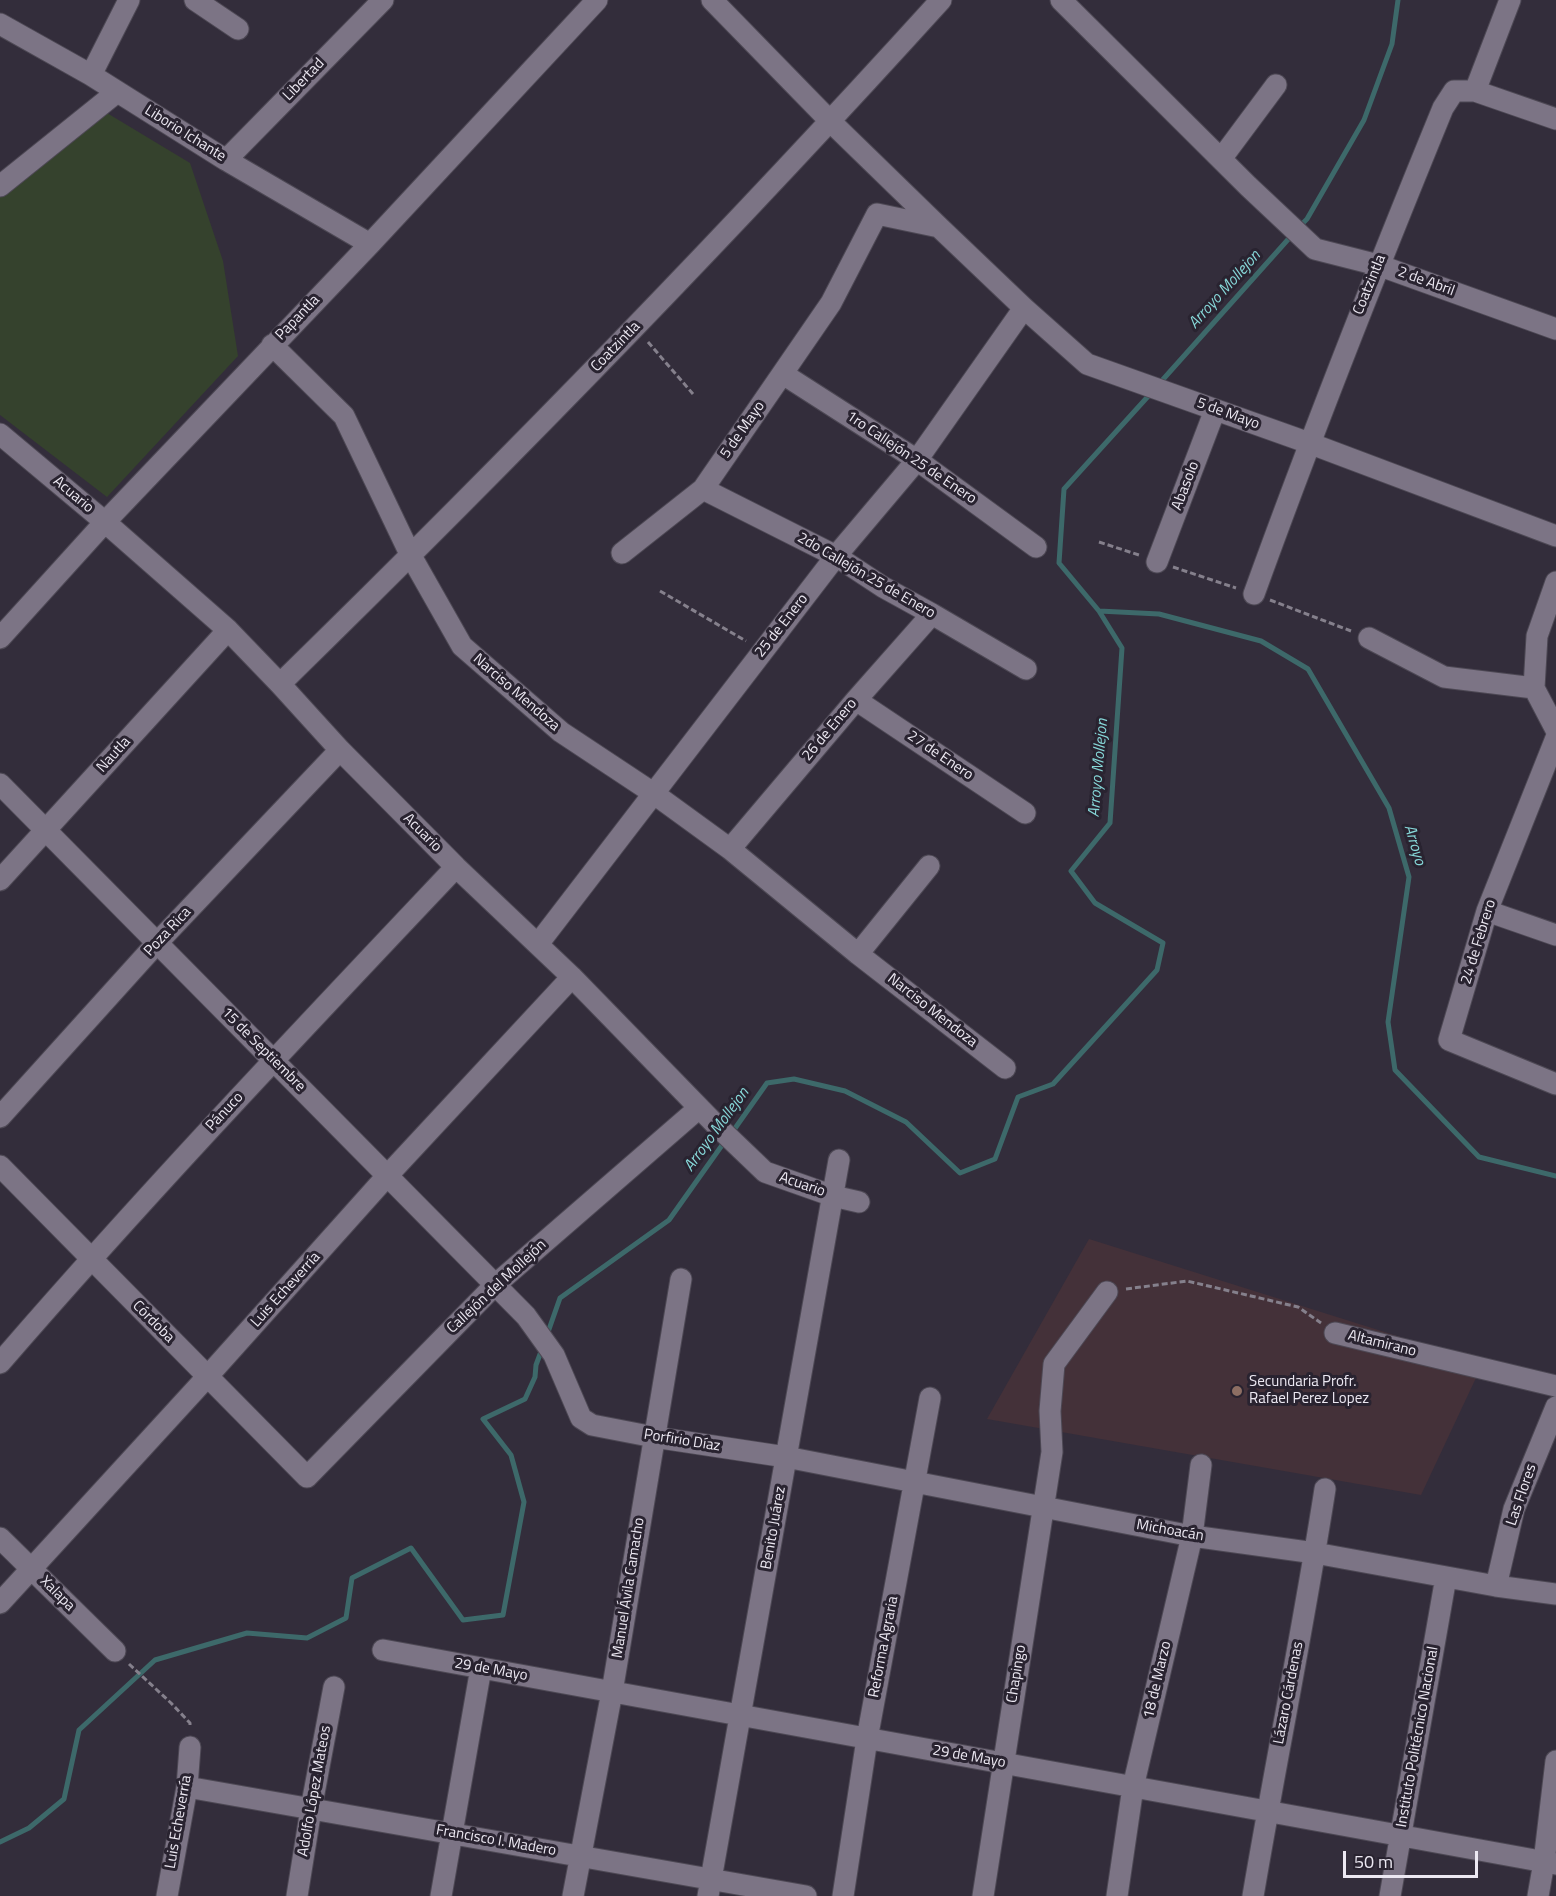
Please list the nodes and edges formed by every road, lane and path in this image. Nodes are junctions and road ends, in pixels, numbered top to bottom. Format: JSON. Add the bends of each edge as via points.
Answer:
{"nodes":[{"id":1,"x":129,"y":0,"type":"edge"},
{"id":2,"x":195,"y":0,"type":"edge"},
{"id":3,"x":383,"y":0,"type":"edge"},
{"id":4,"x":597,"y":0,"type":"edge"},
{"id":5,"x":712,"y":0,"type":"edge"},
{"id":6,"x":941,"y":0,"type":"edge"},
{"id":7,"x":1060,"y":0,"type":"edge"},
{"id":8,"x":1510,"y":0,"type":"edge"},
{"id":9,"x":0,"y":24,"type":"edge"},
{"id":10,"x":238,"y":29,"type":"dead end"},
{"id":11,"x":91,"y":75,"type":"junction"},
{"id":12,"x":1276,"y":85,"type":"dead end"},
{"id":13,"x":1475,"y":91,"type":"junction"},
{"id":14,"x":117,"y":92,"type":"junction"},
{"id":15,"x":1556,"y":119,"type":"edge"},
{"id":16,"x":831,"y":122,"type":"junction"},
{"id":17,"x":1221,"y":159,"type":"junction"},
{"id":18,"x":226,"y":160,"type":"junction"},
{"id":19,"x":0,"y":186,"type":"edge"},
{"id":20,"x":939,"y":227,"type":"junction"},
{"id":21,"x":370,"y":244,"type":"junction"},
{"id":22,"x":1378,"y":265,"type":"junction"},
{"id":23,"x":1024,"y":308,"type":"junction"},
{"id":24,"x":635,"y":327,"type":"junction"},
{"id":25,"x":1556,"y":329,"type":"edge"},
{"id":26,"x":272,"y":345,"type":"junction"},
{"id":27,"x":783,"y":374,"type":"junction"},
{"id":28,"x":693,"y":394,"type":"dead end"},
{"id":29,"x":1206,"y":407,"type":"junction"},
{"id":30,"x":0,"y":434,"type":"edge"},
{"id":31,"x":1309,"y":443,"type":"junction"},
{"id":32,"x":917,"y":460,"type":"junction"},
{"id":33,"x":703,"y":489,"type":"junction"},
{"id":34,"x":105,"y":522,"type":"junction"},
{"id":35,"x":1556,"y":536,"type":"edge"},
{"id":36,"x":1036,"y":547,"type":"dead end"},
{"id":37,"x":622,"y":554,"type":"dead end"},
{"id":38,"x":411,"y":556,"type":"junction"},
{"id":39,"x":837,"y":556,"type":"junction"},
{"id":40,"x":1158,"y":562,"type":"dead end"},
{"id":41,"x":1556,"y":582,"type":"edge"},
{"id":42,"x":660,"y":591,"type":"dead end"},
{"id":43,"x":1254,"y":594,"type":"dead end"},
{"id":44,"x":932,"y":614,"type":"junction"},
{"id":45,"x":228,"y":630,"type":"junction"},
{"id":46,"x":0,"y":638,"type":"edge"},
{"id":47,"x":1369,"y":638,"type":"dead end"},
{"id":48,"x":763,"y":651,"type":"junction"},
{"id":49,"x":1026,"y":669,"type":"dead end"},
{"id":50,"x":280,"y":684,"type":"junction"},
{"id":51,"x":1534,"y":688,"type":"junction"},
{"id":52,"x":856,"y":699,"type":"junction"},
{"id":53,"x":1556,"y":730,"type":"edge"},
{"id":54,"x":1556,"y":738,"type":"edge"},
{"id":55,"x":340,"y":750,"type":"junction"},
{"id":56,"x":0,"y":784,"type":"edge"},
{"id":57,"x":653,"y":793,"type":"junction"},
{"id":58,"x":1025,"y":813,"type":"dead end"},
{"id":59,"x":45,"y":830,"type":"junction"},
{"id":60,"x":730,"y":849,"type":"junction"},
{"id":61,"x":929,"y":866,"type":"dead end"},
{"id":62,"x":456,"y":867,"type":"junction"},
{"id":63,"x":0,"y":880,"type":"edge"},
{"id":64,"x":1487,"y":911,"type":"junction"},
{"id":65,"x":1556,"y":935,"type":"edge"},
{"id":66,"x":157,"y":943,"type":"junction"},
{"id":67,"x":538,"y":944,"type":"junction"},
{"id":68,"x":858,"y":954,"type":"junction"},
{"id":69,"x":572,"y":978,"type":"junction"},
{"id":70,"x":273,"y":1060,"type":"junction"},
{"id":71,"x":1005,"y":1068,"type":"dead end"},
{"id":72,"x":1556,"y":1084,"type":"edge"},
{"id":73,"x":699,"y":1108,"type":"junction"},
{"id":74,"x":0,"y":1117,"type":"edge"},
{"id":75,"x":839,"y":1160,"type":"dead end"},
{"id":76,"x":0,"y":1166,"type":"edge"},
{"id":77,"x":387,"y":1176,"type":"junction"},
{"id":78,"x":833,"y":1196,"type":"junction"},
{"id":79,"x":859,"y":1202,"type":"dead end"},
{"id":80,"x":91,"y":1258,"type":"junction"},
{"id":81,"x":681,"y":1279,"type":"dead end"},
{"id":82,"x":495,"y":1285,"type":"junction"},
{"id":83,"x":1107,"y":1292,"type":"joint"},
{"id":84,"x":1335,"y":1333,"type":"joint"},
{"id":85,"x":0,"y":1363,"type":"edge"},
{"id":86,"x":207,"y":1377,"type":"junction"},
{"id":87,"x":1556,"y":1386,"type":"edge"},
{"id":88,"x":930,"y":1398,"type":"dead end"},
{"id":89,"x":1556,"y":1407,"type":"edge"},
{"id":90,"x":581,"y":1418,"type":"joint"},
{"id":91,"x":654,"y":1437,"type":"junction"},
{"id":92,"x":786,"y":1457,"type":"junction"},
{"id":93,"x":1201,"y":1465,"type":"dead end"},
{"id":94,"x":307,"y":1477,"type":"joint"},
{"id":95,"x":915,"y":1481,"type":"junction"},
{"id":96,"x":1325,"y":1489,"type":"dead end"},
{"id":97,"x":1044,"y":1507,"type":"junction"},
{"id":98,"x":1192,"y":1536,"type":"junction"},
{"id":99,"x":0,"y":1538,"type":"edge"},
{"id":100,"x":1315,"y":1553,"type":"junction"},
{"id":101,"x":32,"y":1570,"type":"junction"},
{"id":102,"x":1446,"y":1577,"type":"junction"},
{"id":103,"x":1496,"y":1586,"type":"junction"},
{"id":104,"x":1556,"y":1594,"type":"edge"},
{"id":105,"x":0,"y":1604,"type":"edge"},
{"id":106,"x":382,"y":1650,"type":"dead end"},
{"id":107,"x":121,"y":1657,"type":"joint"},
{"id":108,"x":481,"y":1668,"type":"junction"},
{"id":109,"x":334,"y":1687,"type":"dead end"},
{"id":110,"x":612,"y":1692,"type":"junction"},
{"id":111,"x":740,"y":1715,"type":"junction"},
{"id":112,"x":867,"y":1739,"type":"junction"},
{"id":113,"x":190,"y":1747,"type":"joint"},
{"id":114,"x":1556,"y":1761,"type":"edge"},
{"id":115,"x":1003,"y":1763,"type":"junction"},
{"id":116,"x":187,"y":1787,"type":"junction"},
{"id":117,"x":1133,"y":1787,"type":"junction"},
{"id":118,"x":311,"y":1809,"type":"junction"},
{"id":119,"x":1267,"y":1811,"type":"junction"},
{"id":120,"x":452,"y":1833,"type":"junction"},
{"id":121,"x":1401,"y":1836,"type":"junction"},
{"id":122,"x":580,"y":1856,"type":"junction"},
{"id":123,"x":1551,"y":1863,"type":"edge"},
{"id":124,"x":710,"y":1888,"type":"edge"},
{"id":125,"x":166,"y":1896,"type":"edge"},
{"id":126,"x":297,"y":1896,"type":"edge"},
{"id":127,"x":441,"y":1896,"type":"edge"},
{"id":128,"x":573,"y":1896,"type":"edge"},
{"id":129,"x":806,"y":1896,"type":"edge"},
{"id":130,"x":843,"y":1896,"type":"edge"},
{"id":131,"x":983,"y":1896,"type":"edge"},
{"id":132,"x":1117,"y":1896,"type":"edge"},
{"id":133,"x":1253,"y":1896,"type":"edge"},
{"id":134,"x":1390,"y":1896,"type":"edge"},
{"id":135,"x":1538,"y":1896,"type":"edge"}],
"edges":[{"from":1,"to":11,"type":"street"},
{"from":2,"to":10,"type":"street"},
{"from":3,"to":18,"type":"street","name":"Libertad"},
{"from":4,"to":21,"type":"street","name":"Papantla"},
{"from":5,"to":16,"type":"street","name":"5 de Mayo"},
{"from":6,"to":16,"type":"street","name":"Coatzintla"},
{"from":7,"to":17,"type":"street","name":"2 de Abril"},
{"from":8,"to":13,"type":"street"},
{"from":9,"to":11,"type":"street","name":"Liborio Ichante"},
{"from":11,"to":14,"type":"street","name":"Liborio Ichante"},
{"from":12,"to":17,"type":"street"},
{"from":13,"to":15,"type":"street"},
{"from":13,"to":22,"type":"street","name":"Coatzintla","via":[[1454,91],[1443,108]]},
{"from":14,"to":18,"type":"street","name":"Liborio Ichante"},
{"from":14,"to":19,"type":"street"},
{"from":16,"to":20,"type":"street","name":"5 de Mayo"},
{"from":16,"to":24,"type":"street","name":"Coatzintla"},
{"from":17,"to":22,"type":"street","name":"2 de Abril","via":[[1315,249]]},
{"from":18,"to":21,"type":"street","name":"Liborio Ichante"},
{"from":20,"to":23,"type":"street","name":"5 de Mayo"},
{"from":20,"to":27,"type":"street","name":"5 de Mayo","via":[[877,214],[831,303]]},
{"from":21,"to":26,"type":"street","name":"Papantla"},
{"from":22,"to":25,"type":"street","name":"2 de Abril"},
{"from":22,"to":31,"type":"street","name":"Coatzintla"},
{"from":23,"to":29,"type":"street","name":"5 de Mayo","via":[[1087,364]]},
{"from":23,"to":32,"type":"street","name":"25 de Enero"},
{"from":24,"to":28,"type":"path"},
{"from":24,"to":38,"type":"street","name":"Coatzintla"},
{"from":26,"to":34,"type":"street","name":"Papantla"},
{"from":26,"to":38,"type":"street","name":"Narciso Mendoza","via":[[344,416]]},
{"from":27,"to":32,"type":"street","name":"1ro Callejón 25 de Enero"},
{"from":27,"to":33,"type":"street","name":"5 de Mayo"},
{"from":29,"to":31,"type":"street","name":"5 de Mayo"},
{"from":29,"to":40,"type":"street","name":"Abasolo"},
{"from":30,"to":34,"type":"street","name":"Acuario"},
{"from":31,"to":35,"type":"street","name":"5 de Mayo"},
{"from":31,"to":43,"type":"street","name":"Coatzintla"},
{"from":32,"to":36,"type":"street","name":"1ro Callejón 25 de Enero"},
{"from":32,"to":39,"type":"street","name":"25 de Enero"},
{"from":33,"to":37,"type":"street","name":"5 de Mayo"},
{"from":33,"to":39,"type":"street","name":"2do Callejón 25 de Enero"},
{"from":34,"to":45,"type":"street","name":"Acuario"},
{"from":34,"to":46,"type":"street","name":"Papantla"},
{"from":38,"to":50,"type":"street","name":"Coatzintla"},
{"from":38,"to":57,"type":"street","name":"Narciso Mendoza","via":[[462,646],[561,732]]},
{"from":39,"to":44,"type":"street","name":"2do Callejón 25 de Enero"},
{"from":39,"to":48,"type":"street","name":"25 de Enero"},
{"from":41,"to":51,"type":"street","via":[[1536,636]]},
{"from":42,"to":48,"type":"path"},
{"from":44,"to":49,"type":"street","name":"2do Callejón 25 de Enero"},
{"from":44,"to":52,"type":"street","name":"26 de Enero"},
{"from":45,"to":50,"type":"street","name":"Acuario"},
{"from":45,"to":59,"type":"street","name":"Nautla"},
{"from":47,"to":51,"type":"street","via":[[1444,677]]},
{"from":48,"to":57,"type":"street","name":"25 de Enero"},
{"from":50,"to":55,"type":"street","name":"Acuario"},
{"from":51,"to":53,"type":"street"},
{"from":52,"to":58,"type":"street","name":"27 de Enero"},
{"from":52,"to":60,"type":"street","name":"26 de Enero"},
{"from":54,"to":64,"type":"street","name":"24 de Febrero"},
{"from":55,"to":62,"type":"street","name":"Acuario"},
{"from":55,"to":66,"type":"street","name":"Poza Rica"},
{"from":56,"to":59,"type":"street","name":"15 de Septiembre"},
{"from":57,"to":60,"type":"street","name":"Narciso Mendoza"},
{"from":57,"to":67,"type":"street","name":"25 de Enero"},
{"from":59,"to":63,"type":"street","name":"Nautla"},
{"from":59,"to":66,"type":"street","name":"15 de Septiembre"},
{"from":60,"to":68,"type":"street","name":"Narciso Mendoza"},
{"from":61,"to":68,"type":"street"},
{"from":62,"to":67,"type":"street","name":"Acuario"},
{"from":62,"to":70,"type":"street","name":"Pánuco"},
{"from":64,"to":65,"type":"street"},
{"from":64,"to":72,"type":"street","name":"24 de Febrero","via":[[1449,1040]]},
{"from":66,"to":70,"type":"street","name":"15 de Septiembre"},
{"from":66,"to":74,"type":"street","name":"Poza Rica"},
{"from":67,"to":69,"type":"street","name":"Acuario"},
{"from":68,"to":71,"type":"street","name":"Narciso Mendoza"},
{"from":69,"to":73,"type":"street","name":"Acuario"},
{"from":69,"to":77,"type":"street","name":"Luis Echeverría"},
{"from":70,"to":77,"type":"street","name":"15 de Septiembre"},
{"from":70,"to":80,"type":"street","name":"Pánuco"},
{"from":73,"to":78,"type":"street","name":"Acuario","via":[[765,1172]]},
{"from":73,"to":82,"type":"street","name":"Callejón del Mollejón"},
{"from":75,"to":78,"type":"street","name":"Benito Juárez"},
{"from":76,"to":80,"type":"street","name":"Córdoba"},
{"from":77,"to":82,"type":"street","name":"15 de Septiembre"},
{"from":77,"to":86,"type":"street","name":"Luis Echeverría"},
{"from":78,"to":79,"type":"street","name":"Acuario"},
{"from":78,"to":92,"type":"street","name":"Benito Juárez"},
{"from":80,"to":85,"type":"street","name":"Pánuco"},
{"from":80,"to":86,"type":"street","name":"Córdoba"},
{"from":81,"to":91,"type":"street","name":"Manuel Ávila Camacho"},
{"from":82,"to":90,"type":"street","name":"15 de Septiembre","via":[[526,1316],[554,1355]]},
{"from":82,"to":94,"type":"street","name":"Callejón del Mollejón"},
{"from":83,"to":84,"type":"path","name":"Altamirano","via":[[1186,1281],[1298,1307]]},
{"from":83,"to":97,"type":"street","name":"Chapingo","via":[[1054,1364],[1052,1452]]},
{"from":84,"to":87,"type":"street","name":"Altamirano"},
{"from":86,"to":94,"type":"street","name":"Córdoba"},
{"from":86,"to":101,"type":"street","name":"Luis Echeverría"},
{"from":88,"to":95,"type":"street","name":"Reforma Agraria"},
{"from":89,"to":103,"type":"street","name":"Las Flores","via":[[1514,1509]]},
{"from":90,"to":91,"type":"street","name":"Porfirio Díaz","via":[[592,1425]]},
{"from":91,"to":92,"type":"street","name":"Porfirio Díaz"},
{"from":91,"to":110,"type":"street","name":"Manuel Ávila Camacho"},
{"from":92,"to":95,"type":"street","name":"Michoacán"},
{"from":92,"to":111,"type":"street","name":"Benito Juárez"},
{"from":93,"to":98,"type":"street","name":"18 de Marzo"},
{"from":95,"to":97,"type":"street","name":"Michoacán"},
{"from":95,"to":112,"type":"street","name":"Reforma Agraria"},
{"from":96,"to":100,"type":"street","name":"Lázaro Cárdenas"},
{"from":97,"to":98,"type":"street","name":"Michoacán"},
{"from":97,"to":115,"type":"street","name":"Chapingo"},
{"from":98,"to":100,"type":"street","name":"Michoacán"},
{"from":98,"to":117,"type":"street","name":"18 de Marzo"},
{"from":99,"to":101,"type":"street","name":"Xalapa"},
{"from":100,"to":102,"type":"street","name":"Michoacán"},
{"from":100,"to":119,"type":"street","name":"Lázaro Cárdenas"},
{"from":101,"to":105,"type":"street","name":"Luis Echeverría"},
{"from":101,"to":107,"type":"street","name":"Xalapa"},
{"from":102,"to":103,"type":"street","name":"Michoacán"},
{"from":102,"to":121,"type":"street","name":"Instituto Politécnico Nacional"},
{"from":103,"to":104,"type":"street","name":"Michoacán"},
{"from":106,"to":108,"type":"street","name":"29 de Mayo"},
{"from":107,"to":113,"type":"path","via":[[190,1723]]},
{"from":108,"to":110,"type":"street","name":"29 de Mayo"},
{"from":108,"to":120,"type":"street"},
{"from":109,"to":118,"type":"street","name":"Adolfo López Mateos"},
{"from":110,"to":111,"type":"street","name":"29 de Mayo"},
{"from":110,"to":122,"type":"street","name":"Manuel Ávila Camacho"},
{"from":111,"to":112,"type":"street","name":"29 de Mayo"},
{"from":111,"to":124,"type":"street","name":"Benito Juárez"},
{"from":112,"to":115,"type":"street","name":"29 de Mayo"},
{"from":112,"to":130,"type":"street","name":"Reforma Agraria"},
{"from":113,"to":116,"type":"street","name":"Luis Echeverría"},
{"from":114,"to":123,"type":"street"},
{"from":115,"to":117,"type":"street","name":"29 de Mayo"},
{"from":115,"to":131,"type":"street","name":"Chapingo"},
{"from":116,"to":118,"type":"street","name":"Francisco I. Madero"},
{"from":116,"to":125,"type":"street","name":"Luis Echeverría"},
{"from":117,"to":119,"type":"street","name":"29 de Mayo"},
{"from":117,"to":132,"type":"street","name":"18 de Marzo"},
{"from":118,"to":120,"type":"street","name":"Francisco I. Madero"},
{"from":118,"to":126,"type":"street","name":"Adolfo López Mateos"},
{"from":119,"to":121,"type":"street","name":"29 de Mayo"},
{"from":119,"to":133,"type":"street","name":"Lázaro Cárdenas"},
{"from":120,"to":122,"type":"street","name":"Francisco I. Madero"},
{"from":120,"to":127,"type":"street"},
{"from":121,"to":123,"type":"street","name":"29 de Mayo"},
{"from":121,"to":134,"type":"street","name":"Instituto Politécnico Nacional"},
{"from":122,"to":124,"type":"street","name":"Francisco I. Madero"},
{"from":122,"to":128,"type":"street","name":"Manuel Ávila Camacho"},
{"from":123,"to":135,"type":"street"},
{"from":124,"to":129,"type":"street","name":"Francisco I. Madero"}]}
